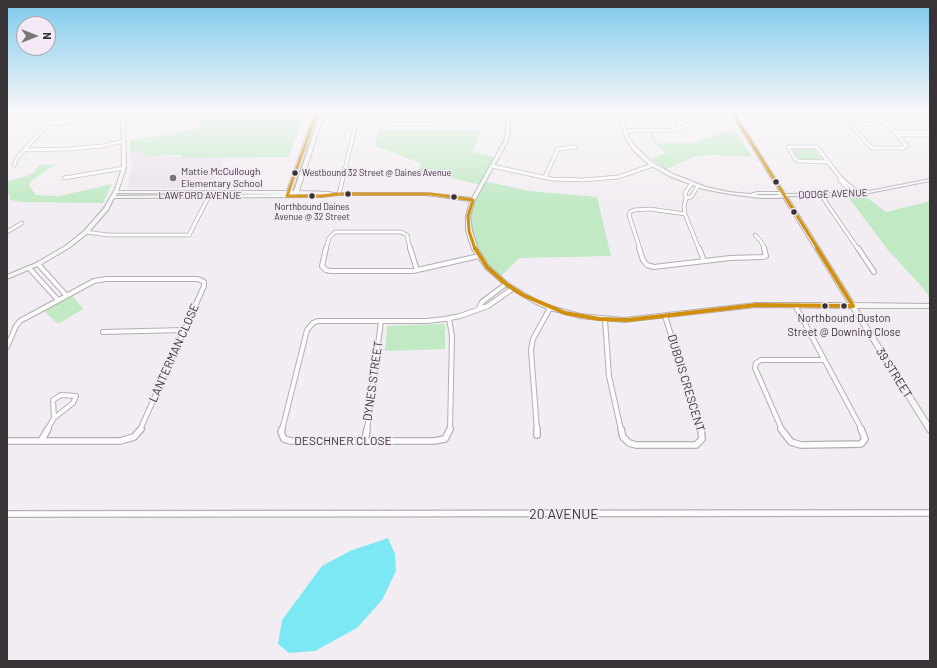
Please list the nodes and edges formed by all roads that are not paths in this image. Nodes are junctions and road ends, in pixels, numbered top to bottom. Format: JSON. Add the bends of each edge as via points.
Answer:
{"nodes":[{"id":1,"x":31,"y":143,"type":"edge"},
{"id":2,"x":108,"y":143,"type":"edge"},
{"id":3,"x":124,"y":143,"type":"edge"},
{"id":4,"x":306,"y":143,"type":"edge"},
{"id":5,"x":313,"y":143,"type":"edge"},
{"id":6,"x":352,"y":143,"type":"edge"},
{"id":7,"x":505,"y":143,"type":"edge"},
{"id":8,"x":632,"y":143,"type":"edge"},
{"id":9,"x":751,"y":143,"type":"edge"},
{"id":10,"x":868,"y":143,"type":"edge"},
{"id":11,"x":905,"y":143,"type":"edge"},
{"id":12,"x":576,"y":147,"type":"dead end"},
{"id":13,"x":24,"y":150,"type":"junction"},
{"id":14,"x":828,"y":162,"type":"junction"},
{"id":15,"x":14,"y":165,"type":"dead end"},
{"id":16,"x":653,"y":165,"type":"junction"},
{"id":17,"x":492,"y":166,"type":"junction"},
{"id":18,"x":124,"y":168,"type":"junction"},
{"id":19,"x":545,"y":177,"type":"junction"},
{"id":20,"x":840,"y":177,"type":"junction"},
{"id":21,"x":64,"y":178,"type":"dead end"},
{"id":22,"x":930,"y":180,"type":"edge"},
{"id":23,"x":691,"y":184,"type":"junction"},
{"id":24,"x":698,"y":186,"type":"junction"},
{"id":25,"x":115,"y":194,"type":"junction"},
{"id":26,"x":210,"y":194,"type":"junction"},
{"id":27,"x":288,"y":194,"type":"junction"},
{"id":28,"x":296,"y":194,"type":"junction"},
{"id":29,"x":339,"y":194,"type":"junction"},
{"id":30,"x":853,"y":194,"type":"junction"},
{"id":31,"x":859,"y":194,"type":"junction"},
{"id":32,"x":783,"y":195,"type":"junction"},
{"id":33,"x":821,"y":195,"type":"junction"},
{"id":34,"x":686,"y":198,"type":"junction"},
{"id":35,"x":473,"y":200,"type":"junction"},
{"id":36,"x":685,"y":214,"type":"junction"},
{"id":37,"x":22,"y":223,"type":"dead end"},
{"id":38,"x":7,"y":232,"type":"edge"},
{"id":39,"x":86,"y":232,"type":"junction"},
{"id":40,"x":755,"y":235,"type":"dead end"},
{"id":41,"x":478,"y":256,"type":"junction"},
{"id":42,"x":704,"y":261,"type":"junction"},
{"id":43,"x":38,"y":264,"type":"junction"},
{"id":44,"x":29,"y":268,"type":"junction"},
{"id":45,"x":416,"y":270,"type":"junction"},
{"id":46,"x":874,"y":272,"type":"dead end"},
{"id":47,"x":7,"y":277,"type":"edge"},
{"id":48,"x":506,"y":284,"type":"junction"},
{"id":49,"x":512,"y":289,"type":"junction"},
{"id":50,"x":66,"y":295,"type":"junction"},
{"id":51,"x":58,"y":300,"type":"junction"},
{"id":52,"x":795,"y":305,"type":"junction"},
{"id":53,"x":853,"y":306,"type":"junction"},
{"id":54,"x":930,"y":306,"type":"edge"},
{"id":55,"x":479,"y":308,"type":"junction"},
{"id":56,"x":550,"y":308,"type":"junction"},
{"id":57,"x":665,"y":316,"type":"junction"},
{"id":58,"x":449,"y":319,"type":"junction"},
{"id":59,"x":605,"y":320,"type":"junction"},
{"id":60,"x":381,"y":321,"type":"junction"},
{"id":61,"x":184,"y":330,"type":"junction"},
{"id":62,"x":103,"y":332,"type":"dead end"},
{"id":63,"x":7,"y":347,"type":"edge"},
{"id":64,"x":824,"y":360,"type":"junction"},
{"id":65,"x":54,"y":418,"type":"junction"},
{"id":66,"x":930,"y":430,"type":"edge"},
{"id":67,"x":537,"y":435,"type":"dead end"},
{"id":68,"x":7,"y":441,"type":"edge"},
{"id":69,"x":41,"y":441,"type":"junction"},
{"id":70,"x":365,"y":441,"type":"junction"},
{"id":71,"x":930,"y":513,"type":"edge"},
{"id":72,"x":7,"y":514,"type":"edge"}],
"edges":[{"from":1,"to":13,"type":"street"},
{"from":2,"to":13,"type":"street","via":[[56,150]]},
{"from":3,"to":18,"type":"street"},
{"from":4,"to":27,"type":"street"},
{"from":5,"to":28,"type":"street"},
{"from":6,"to":29,"type":"street"},
{"from":7,"to":17,"type":"street"},
{"from":8,"to":16,"type":"street","name":"DODGE AVENUE"},
{"from":9,"to":32,"type":"street","name":"39 STREET"},
{"from":10,"to":11,"type":"street","via":[[872,148],[879,149],[906,146]]},
{"from":12,"to":19,"type":"street","via":[[558,149]]},
{"from":13,"to":15,"type":"street"},
{"from":14,"to":14,"type":"street","via":[[814,146],[788,147],[799,161]]},
{"from":14,"to":20,"type":"street"},
{"from":16,"to":19,"type":"street","via":[[624,175],[598,180]]},
{"from":16,"to":23,"type":"street","name":"DODGE AVENUE"},
{"from":17,"to":19,"type":"street"},
{"from":17,"to":35,"type":"street"},
{"from":18,"to":21,"type":"street"},
{"from":18,"to":25,"type":"street"},
{"from":20,"to":30,"type":"street"},
{"from":20,"to":31,"type":"street"},
{"from":22,"to":31,"type":"street","name":"DODGE AVENUE"},
{"from":23,"to":24,"type":"street","name":"DODGE AVENUE"},
{"from":23,"to":34,"type":"street","via":[[685,193]]},
{"from":24,"to":32,"type":"street","name":"DODGE AVENUE","via":[[760,198],[780,198]]},
{"from":24,"to":34,"type":"street","via":[[691,196]]},
{"from":25,"to":26,"type":"street","name":"LAWFORD AVENUE"},
{"from":25,"to":39,"type":"street"},
{"from":26,"to":27,"type":"street","name":"LAWFORD AVENUE"},
{"from":26,"to":39,"type":"street","via":[[190,235],[113,235]]},
{"from":27,"to":28,"type":"street","name":"LAWFORD AVENUE"},
{"from":28,"to":29,"type":"street","name":"LAWFORD AVENUE"},
{"from":29,"to":35,"type":"street","name":"LAWFORD AVENUE","via":[[431,194]]},
{"from":30,"to":31,"type":"street","name":"DODGE AVENUE"},
{"from":30,"to":33,"type":"street","name":"DODGE AVENUE"},
{"from":32,"to":33,"type":"street","name":"DODGE AVENUE"},
{"from":32,"to":53,"type":"street","name":"39 STREET"},
{"from":33,"to":46,"type":"street"},
{"from":34,"to":36,"type":"street"},
{"from":35,"to":41,"type":"street","via":[[468,216],[469,231]]},
{"from":36,"to":42,"type":"street"},
{"from":36,"to":42,"type":"street","via":[[650,209],[630,212],[643,260],[647,265],[654,267]]},
{"from":37,"to":38,"type":"street"},
{"from":39,"to":43,"type":"street"},
{"from":40,"to":42,"type":"street","via":[[765,250],[764,257]]},
{"from":41,"to":45,"type":"street"},
{"from":41,"to":48,"type":"street"},
{"from":43,"to":44,"type":"street"},
{"from":43,"to":50,"type":"street"},
{"from":44,"to":47,"type":"street"},
{"from":44,"to":51,"type":"street"},
{"from":45,"to":45,"type":"street","via":[[407,235],[401,232],[335,232],[329,238],[322,266],[331,271]]},
{"from":48,"to":49,"type":"street"},
{"from":48,"to":55,"type":"street","name":"DESCHNER CLOSE","via":[[482,302]]},
{"from":49,"to":55,"type":"street","name":"DESCHNER CLOSE","via":[[488,306]]},
{"from":49,"to":56,"type":"street"},
{"from":50,"to":51,"type":"street","name":"LANTERMAN CLOSE"},
{"from":50,"to":61,"type":"street","name":"LANTERMAN CLOSE","via":[[99,280],[201,280],[204,286]]},
{"from":51,"to":63,"type":"street","name":"LANTERMAN CLOSE","via":[[20,320]]},
{"from":52,"to":53,"type":"street"},
{"from":52,"to":57,"type":"street","via":[[756,305]]},
{"from":52,"to":64,"type":"street"},
{"from":53,"to":54,"type":"street"},
{"from":53,"to":66,"type":"street","name":"39 STREET"},
{"from":55,"to":58,"type":"street","name":"DESCHNER CLOSE"},
{"from":56,"to":59,"type":"street"},
{"from":56,"to":67,"type":"street","via":[[533,339],[530,350]]},
{"from":57,"to":59,"type":"street"},
{"from":57,"to":59,"type":"street","name":"DUBOIS CRESCENT","via":[[702,432],[702,439],[696,444],[636,445],[623,437],[609,376]]},
{"from":58,"to":60,"type":"street","name":"DESCHNER CLOSE"},
{"from":58,"to":70,"type":"street","name":"DESCHNER CLOSE","via":[[452,347],[448,435],[445,439],[434,441]]},
{"from":60,"to":70,"type":"street","name":"DYNES STREET"},
{"from":60,"to":70,"type":"street","name":"DESCHNER CLOSE","via":[[318,321],[310,324],[306,330],[281,432],[284,439],[289,441]]},
{"from":61,"to":62,"type":"street"},
{"from":61,"to":69,"type":"street","name":"LANTERMAN CLOSE","via":[[140,430],[134,437],[120,441]]},
{"from":64,"to":64,"type":"street","via":[[761,360],[756,363],[755,368],[783,434],[791,442],[801,445],[861,444],[865,436]]},
{"from":65,"to":65,"type":"street","via":[[75,401],[76,396],[61,394],[54,398]]},
{"from":65,"to":69,"type":"street"},
{"from":68,"to":69,"type":"street","name":"LANTERMAN CLOSE"},
{"from":71,"to":72,"type":"street","name":"20 AVENUE"}]}
